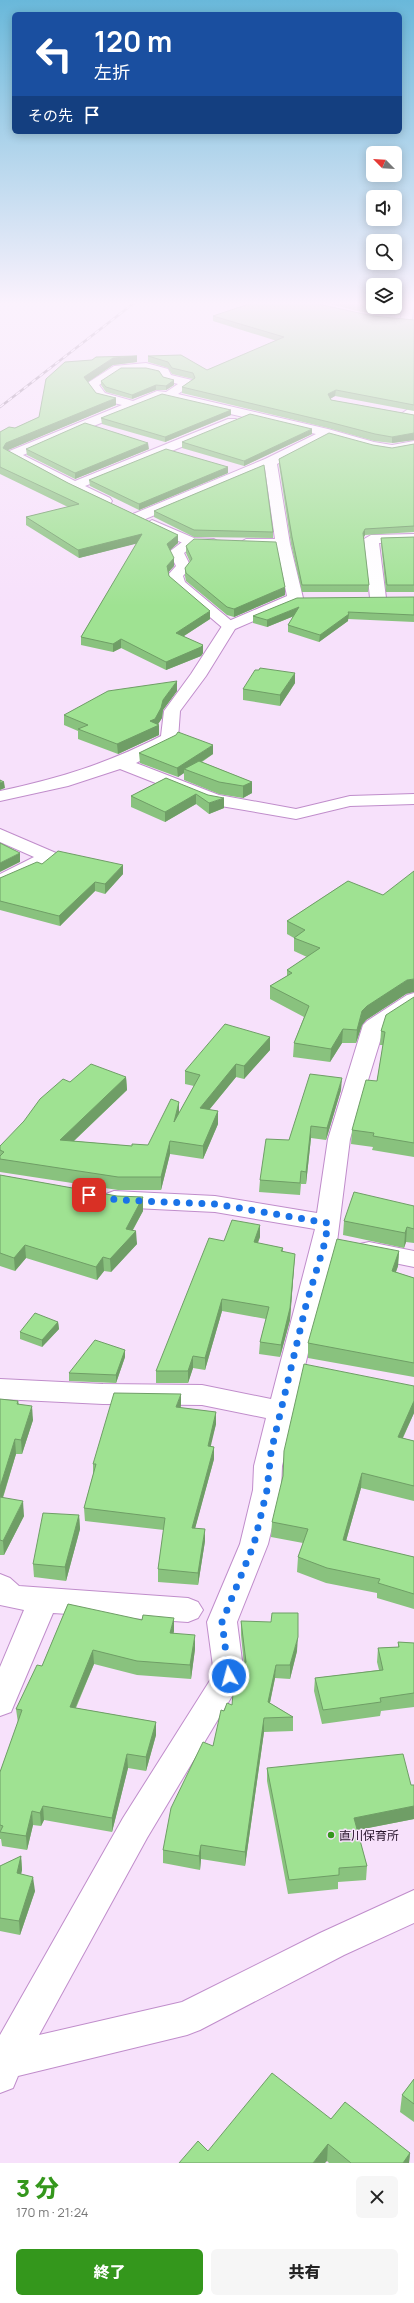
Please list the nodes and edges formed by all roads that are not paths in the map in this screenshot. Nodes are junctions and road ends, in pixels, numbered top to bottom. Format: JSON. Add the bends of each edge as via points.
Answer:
{"nodes":[{"id":1,"x":129,"y":404,"type":"edge"},
{"id":2,"x":207,"y":404,"type":"edge"},
{"id":3,"x":133,"y":405,"type":"joint"},
{"id":4,"x":393,"y":412,"type":"edge"},
{"id":5,"x":412,"y":413,"type":"edge"},
{"id":6,"x":250,"y":414,"type":"junction"},
{"id":7,"x":84,"y":424,"type":"junction"},
{"id":8,"x":106,"y":431,"type":"edge"},
{"id":9,"x":328,"y":433,"type":"junction"},
{"id":10,"x":143,"y":442,"type":"edge"},
{"id":11,"x":414,"y":445,"type":"edge"},
{"id":12,"x":165,"y":449,"type":"junction"},
{"id":13,"x":186,"y":455,"type":"edge"},
{"id":14,"x":270,"y":462,"type":"junction"},
{"id":15,"x":221,"y":466,"type":"edge"},
{"id":16,"x":242,"y":472,"type":"junction"},
{"id":17,"x":74,"y":486,"type":"junction"},
{"id":18,"x":138,"y":517,"type":"junction"},
{"id":19,"x":414,"y":538,"type":"edge"},
{"id":20,"x":191,"y":542,"type":"junction"},
{"id":21,"x":283,"y":544,"type":"junction"},
{"id":22,"x":362,"y":598,"type":"edge"},
{"id":23,"x":229,"y":626,"type":"junction"},
{"id":24,"x":121,"y":763,"type":"junction"},
{"id":25,"x":0,"y":796,"type":"edge"},
{"id":26,"x":414,"y":799,"type":"edge"},
{"id":27,"x":0,"y":835,"type":"edge"},
{"id":28,"x":0,"y":881,"type":"edge"},
{"id":29,"x":414,"y":999,"type":"edge"},
{"id":30,"x":94,"y":1196,"type":"edge"},
{"id":31,"x":326,"y":1232,"type":"junction"},
{"id":32,"x":414,"y":1259,"type":"edge"},
{"id":33,"x":0,"y":1389,"type":"edge"},
{"id":34,"x":281,"y":1411,"type":"junction"},
{"id":35,"x":0,"y":1586,"type":"edge"},
{"id":36,"x":43,"y":1600,"type":"junction"},
{"id":37,"x":188,"y":1610,"type":"dead end"},
{"id":38,"x":0,"y":1703,"type":"edge"},
{"id":39,"x":414,"y":1906,"type":"edge"},
{"id":40,"x":2,"y":2065,"type":"edge"}],
"edges":[{"from":1,"to":3,"type":"street"},
{"from":2,"to":6,"type":"street"},
{"from":3,"to":7,"type":"street"},
{"from":4,"to":5,"type":"street"},
{"from":6,"to":9,"type":"street"},
{"from":6,"to":12,"type":"street"},
{"from":7,"to":8,"type":"street"},
{"from":7,"to":17,"type":"street","via":[[12,455]]},
{"from":9,"to":11,"type":"street","via":[[392,449]]},
{"from":9,"to":14,"type":"street"},
{"from":10,"to":12,"type":"street"},
{"from":12,"to":13,"type":"street"},
{"from":12,"to":17,"type":"street"},
{"from":14,"to":16,"type":"street"},
{"from":14,"to":21,"type":"street"},
{"from":15,"to":16,"type":"street"},
{"from":16,"to":18,"type":"street"},
{"from":17,"to":18,"type":"street"},
{"from":18,"to":20,"type":"street"},
{"from":19,"to":22,"type":"street","via":[[371,539],[386,598]]},
{"from":20,"to":21,"type":"street"},
{"from":20,"to":23,"type":"street","via":[[176,552],[184,568],[175,575],[178,584]]},
{"from":21,"to":23,"type":"street","via":[[301,598]]},
{"from":23,"to":24,"type":"street","via":[[198,676],[172,711],[169,739]]},
{"from":24,"to":25,"type":"street","via":[[60,783]]},
{"from":24,"to":26,"type":"street","via":[[215,800],[296,814],[350,801]]},
{"from":27,"to":28,"type":"street","via":[[49,857]]},
{"from":29,"to":31,"type":"street","via":[[374,1025],[339,1139]]},
{"from":30,"to":31,"type":"street","via":[[118,1200],[215,1204]]},
{"from":31,"to":32,"type":"street"},
{"from":31,"to":34,"type":"street","via":[[306,1305],[303,1368]]},
{"from":33,"to":34,"type":"street","via":[[202,1395]]},
{"from":34,"to":40,"type":"street","via":[[254,1544],[222,1622],[229,1676],[135,1828]]},
{"from":35,"to":36,"type":"street","via":[[11,1597]]},
{"from":36,"to":37,"type":"street"},
{"from":36,"to":38,"type":"street"},
{"from":39,"to":40,"type":"street","via":[[186,2018]]}]}
